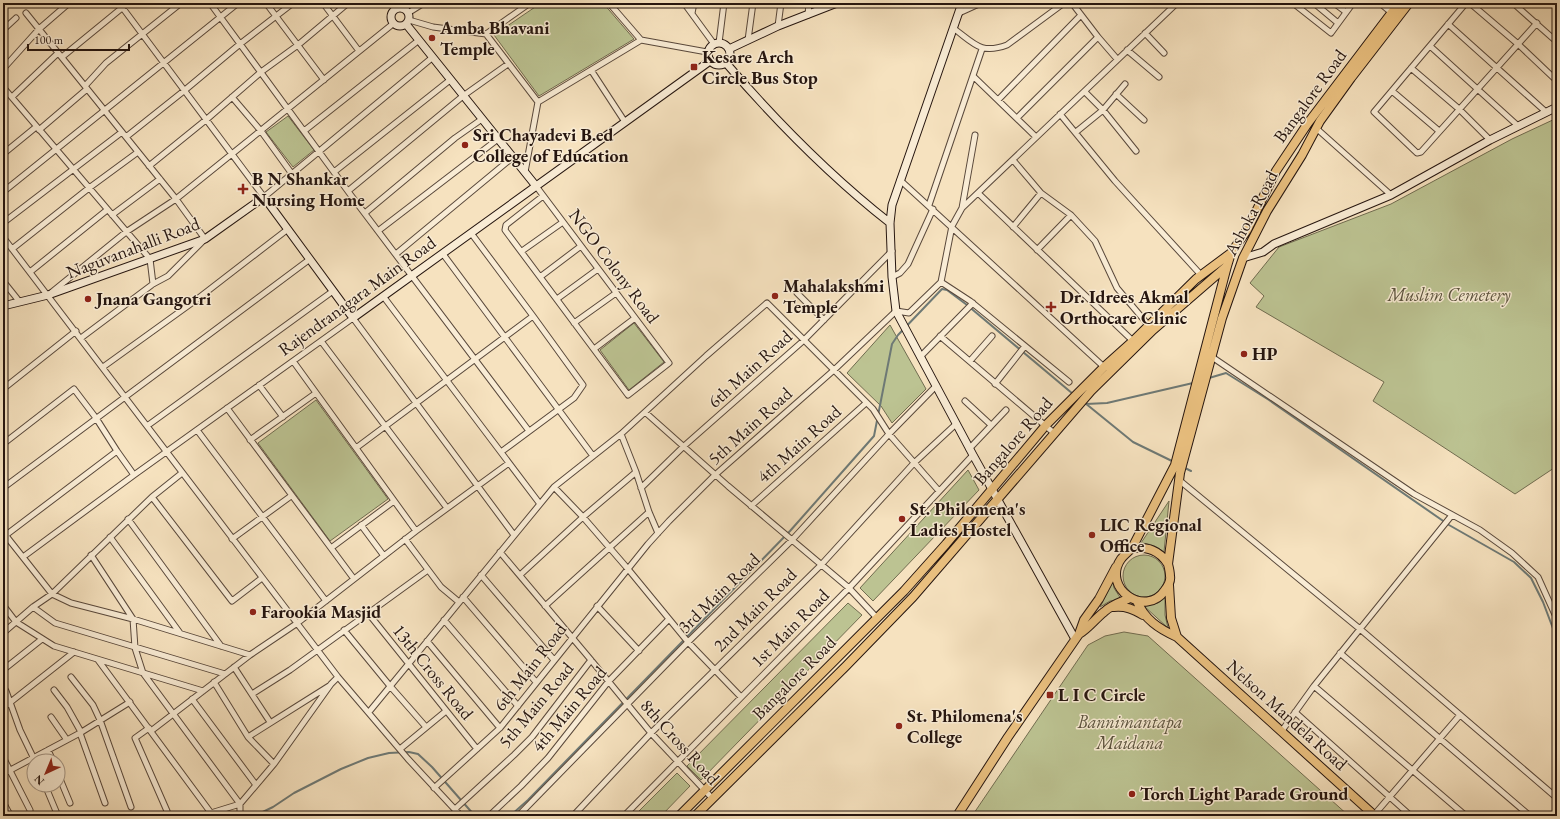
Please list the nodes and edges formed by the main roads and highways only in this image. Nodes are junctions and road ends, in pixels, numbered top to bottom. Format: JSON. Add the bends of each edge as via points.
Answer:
{"nodes":[{"id":1,"x":1399,"y":3,"type":"edge"},
{"id":2,"x":1409,"y":3,"type":"edge"},
{"id":3,"x":1231,"y":253,"type":"junction"},
{"id":4,"x":1227,"y":266,"type":"junction"},
{"id":5,"x":1151,"y":327,"type":"junction"},
{"id":6,"x":1135,"y":343,"type":"junction"},
{"id":7,"x":1202,"y":380,"type":"junction"},
{"id":8,"x":1087,"y":389,"type":"junction"},
{"id":9,"x":1179,"y":464,"type":"junction"},
{"id":10,"x":1132,"y":548,"type":"junction"},
{"id":11,"x":1120,"y":560,"type":"junction"},
{"id":12,"x":1168,"y":564,"type":"junction"},
{"id":13,"x":1168,"y":585,"type":"junction"},
{"id":14,"x":1133,"y":599,"type":"junction"},
{"id":15,"x":1110,"y":607,"type":"junction"},
{"id":16,"x":1145,"y":616,"type":"junction"},
{"id":17,"x":1077,"y":636,"type":"junction"},
{"id":18,"x":1177,"y":637,"type":"junction"},
{"id":19,"x":679,"y":816,"type":"edge"},
{"id":20,"x":695,"y":816,"type":"edge"},
{"id":21,"x":957,"y":816,"type":"edge"},
{"id":22,"x":1375,"y":816,"type":"edge"}],
"edges":[{"from":1,"to":3,"type":"main road","name":"Bangalore Road","via":[[1308,123],[1276,171],[1247,230]]},
{"from":2,"to":7,"type":"main road","name":"Ashoka Road","via":[[1316,128],[1267,211],[1243,258],[1222,318],[1212,357]]},
{"from":3,"to":4,"type":"main road","name":"Bangalore Road"},
{"from":3,"to":5,"type":"main road","name":"Bangalore Road","via":[[1201,275]]},
{"from":4,"to":5,"type":"main road","name":"Bangalore Road"},
{"from":4,"to":7,"type":"main road","name":"Bangalore Road"},
{"from":5,"to":6,"type":"main road","name":"Bangalore Road"},
{"from":6,"to":8,"type":"main road","name":"Bangalore Road"},
{"from":6,"to":8,"type":"main road","name":"Bangalore Road","via":[[1104,367]]},
{"from":7,"to":9,"type":"main road","name":"Ashoka Road"},
{"from":8,"to":19,"type":"main road","name":"Bangalore Road","via":[[1046,425],[946,544],[877,618]]},
{"from":8,"to":20,"type":"main road","name":"Bangalore Road","via":[[1076,408],[908,602]]},
{"from":9,"to":10,"type":"main road"},
{"from":9,"to":12,"type":"main road"},
{"from":10,"to":11,"type":"main road"},
{"from":10,"to":12,"type":"main road","via":[[1152,549],[1163,556]]},
{"from":11,"to":14,"type":"main road","via":[[1116,577],[1119,587]]},
{"from":11,"to":17,"type":"main road"},
{"from":12,"to":13,"type":"main road","via":[[1171,576]]},
{"from":13,"to":14,"type":"main road","via":[[1156,599],[1146,602]]},
{"from":13,"to":18,"type":"main road","via":[[1171,618]]},
{"from":14,"to":15,"type":"main road"},
{"from":14,"to":16,"type":"main road","name":"Nelson Mandela Road"},
{"from":15,"to":16,"type":"main road","via":[[1124,606]]},
{"from":15,"to":17,"type":"main road"},
{"from":16,"to":18,"type":"main road","name":"Nelson Mandela Road","via":[[1158,627]]},
{"from":17,"to":21,"type":"main road"},
{"from":18,"to":22,"type":"main road","name":"Nelson Mandela Road"}]}
